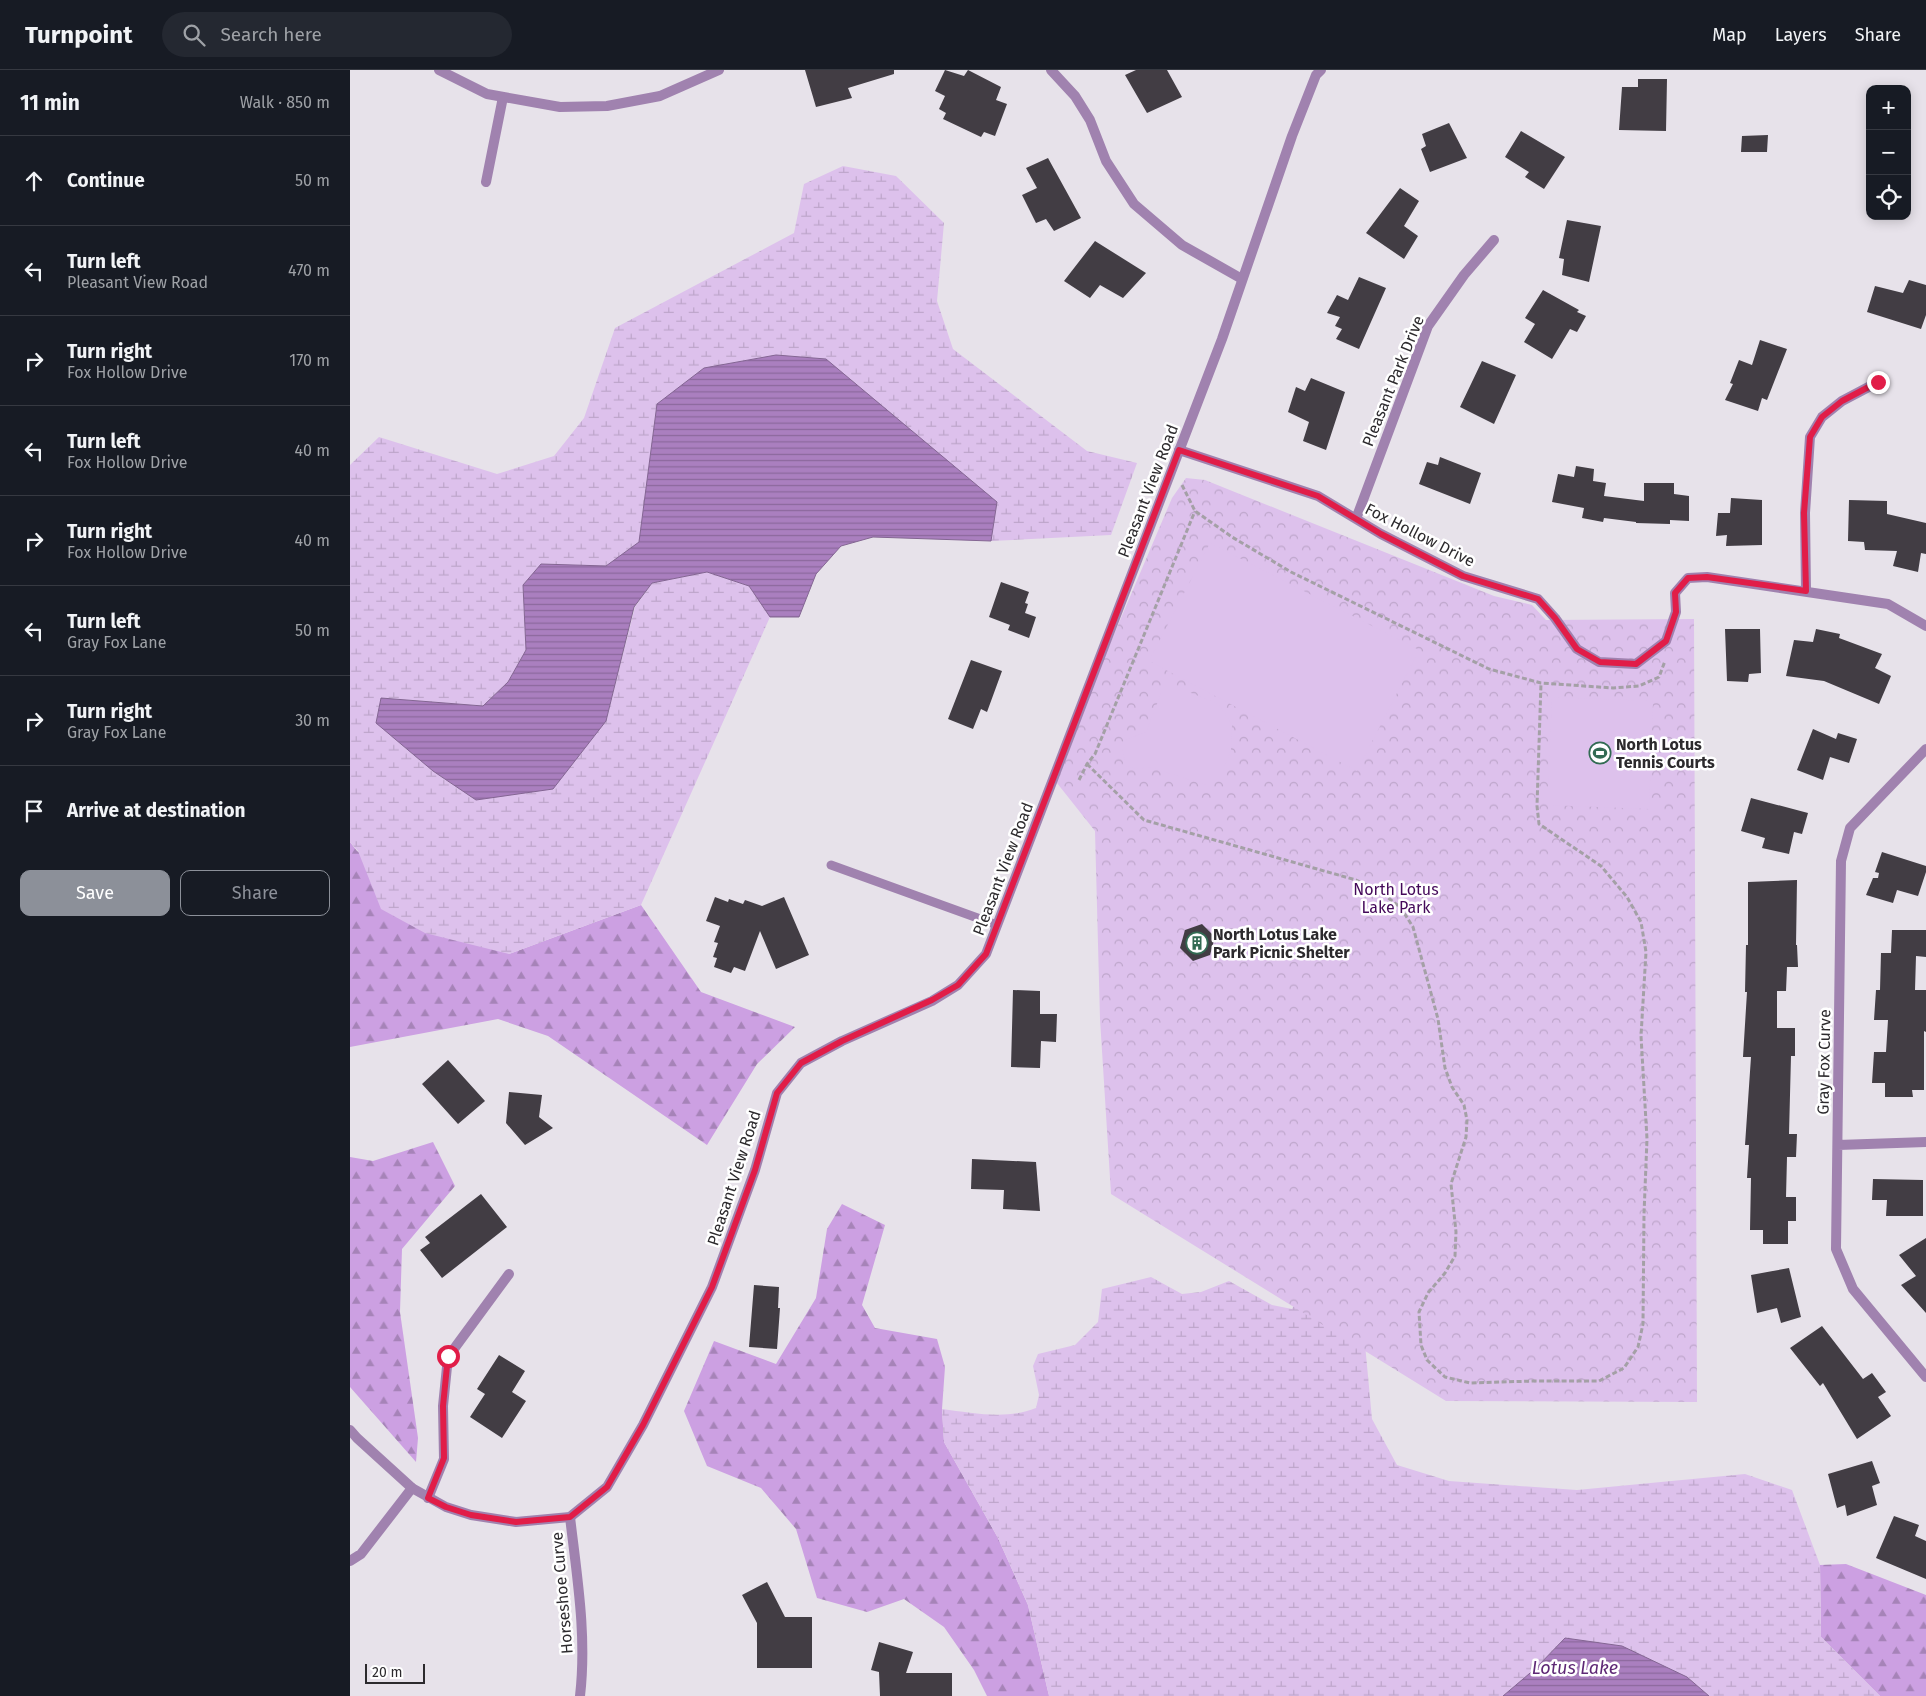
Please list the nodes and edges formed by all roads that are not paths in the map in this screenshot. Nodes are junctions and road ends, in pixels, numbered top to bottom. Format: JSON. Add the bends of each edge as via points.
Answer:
{"nodes":[{"id":1,"x":439,"y":70,"type":"edge"},
{"id":2,"x":719,"y":70,"type":"edge"},
{"id":3,"x":1051,"y":70,"type":"edge"},
{"id":4,"x":1320,"y":70,"type":"edge"},
{"id":5,"x":503,"y":97,"type":"junction"},
{"id":6,"x":486,"y":182,"type":"dead end"},
{"id":7,"x":1494,"y":240,"type":"dead end"},
{"id":8,"x":1242,"y":280,"type":"junction"},
{"id":9,"x":1878,"y":382,"type":"dead end"},
{"id":10,"x":1179,"y":450,"type":"junction"},
{"id":11,"x":1356,"y":519,"type":"junction"},
{"id":12,"x":1806,"y":591,"type":"junction"},
{"id":13,"x":1926,"y":626,"type":"edge"},
{"id":14,"x":1926,"y":749,"type":"edge"},
{"id":15,"x":831,"y":865,"type":"dead end"},
{"id":16,"x":997,"y":925,"type":"junction"},
{"id":17,"x":1926,"y":1142,"type":"edge"},
{"id":18,"x":1838,"y":1145,"type":"junction"},
{"id":19,"x":509,"y":1274,"type":"dead end"},
{"id":20,"x":1926,"y":1377,"type":"edge"},
{"id":21,"x":350,"y":1430,"type":"edge"},
{"id":22,"x":412,"y":1488,"type":"junction"},
{"id":23,"x":428,"y":1498,"type":"junction"},
{"id":24,"x":570,"y":1517,"type":"junction"},
{"id":25,"x":350,"y":1561,"type":"edge"},
{"id":26,"x":580,"y":1696,"type":"edge"}],
"edges":[{"from":1,"to":5,"type":"street","via":[[487,94]]},
{"from":2,"to":5,"type":"street","via":[[660,96],[606,106],[560,107]]},
{"from":3,"to":8,"type":"street","via":[[1075,96],[1090,120],[1106,161],[1134,204],[1182,246]]},
{"from":4,"to":8,"type":"street","name":"Pleasant View Road","via":[[1292,136]]},
{"from":5,"to":6,"type":"street"},
{"from":7,"to":11,"type":"street","name":"Pleasant Park Drive","via":[[1428,326]]},
{"from":8,"to":10,"type":"street","name":"Pleasant View Road"},
{"from":9,"to":12,"type":"street","via":[[1842,401],[1822,417],[1810,437],[1804,513]]},
{"from":10,"to":11,"type":"street","name":"Fox Hollow Drive","via":[[1318,496]]},
{"from":10,"to":16,"type":"street","name":"Pleasant View Road"},
{"from":11,"to":12,"type":"street","name":"Fox Hollow Drive","via":[[1463,576],[1538,599],[1577,649],[1600,662],[1636,664],[1666,641],[1676,612],[1675,593],[1688,578],[1707,577]]},
{"from":12,"to":13,"type":"street","via":[[1888,604]]},
{"from":14,"to":18,"type":"street","name":"Gray Fox Curve","via":[[1850,828],[1841,861]]},
{"from":15,"to":16,"type":"lane"},
{"from":16,"to":24,"type":"street","name":"Pleasant View Road","via":[[986,954],[958,985],[801,1063],[777,1093],[755,1170],[712,1287],[643,1425],[607,1487]]},
{"from":17,"to":18,"type":"street"},
{"from":18,"to":20,"type":"street","name":"Gray Fox Curve","via":[[1836,1249],[1853,1289]]},
{"from":19,"to":23,"type":"street","via":[[448,1356],[443,1406],[444,1458]]},
{"from":21,"to":22,"type":"street"},
{"from":22,"to":23,"type":"street"},
{"from":22,"to":25,"type":"street","via":[[361,1554]]},
{"from":23,"to":24,"type":"street","via":[[471,1515],[516,1522]]},
{"from":24,"to":26,"type":"street","name":"Horseshoe Curve","via":[[582,1612]]}]}
